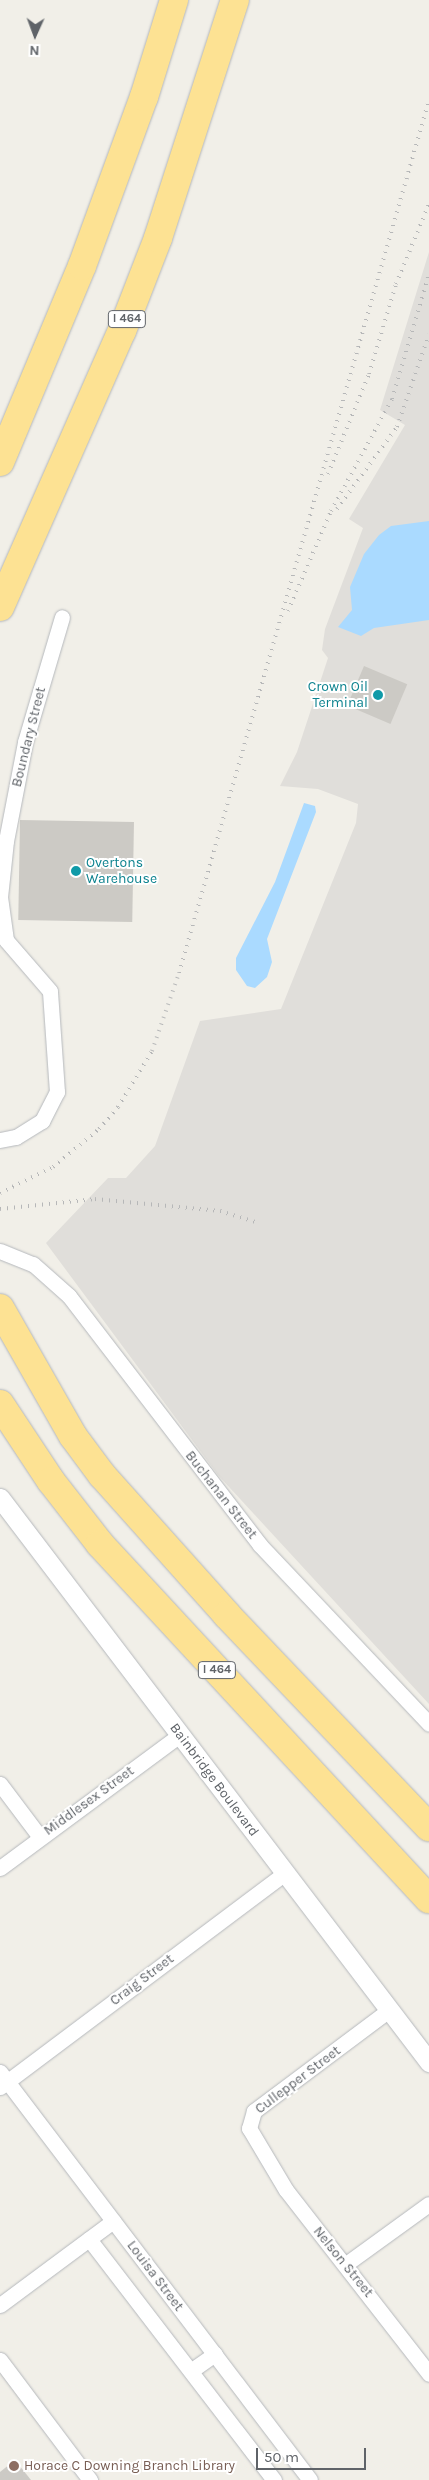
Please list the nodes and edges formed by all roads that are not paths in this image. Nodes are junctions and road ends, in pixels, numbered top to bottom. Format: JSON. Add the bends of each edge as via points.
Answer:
{"nodes":[{"id":1,"x":174,"y":0,"type":"edge"},
{"id":2,"x":235,"y":0,"type":"edge"},
{"id":3,"x":0,"y":462,"type":"edge"},
{"id":4,"x":0,"y":607,"type":"edge"},
{"id":5,"x":62,"y":617,"type":"dead end"},
{"id":6,"x":0,"y":1140,"type":"edge"},
{"id":7,"x":0,"y":1251,"type":"edge"},
{"id":8,"x":0,"y":1308,"type":"edge"},
{"id":9,"x":0,"y":1404,"type":"edge"},
{"id":10,"x":0,"y":1498,"type":"edge"},
{"id":11,"x":429,"y":1724,"type":"edge"},
{"id":12,"x":180,"y":1734,"type":"junction"},
{"id":13,"x":0,"y":1784,"type":"edge"},
{"id":14,"x":429,"y":1827,"type":"edge"},
{"id":15,"x":40,"y":1837,"type":"junction"},
{"id":16,"x":0,"y":1868,"type":"edge"},
{"id":17,"x":285,"y":1873,"type":"junction"},
{"id":18,"x":429,"y":1899,"type":"edge"},
{"id":19,"x":389,"y":2010,"type":"junction"},
{"id":20,"x":429,"y":2062,"type":"edge"},
{"id":21,"x":2,"y":2080,"type":"edge"},
{"id":22,"x":270,"y":2164,"type":"joint"},
{"id":23,"x":429,"y":2204,"type":"edge"},
{"id":24,"x":114,"y":2220,"type":"junction"},
{"id":25,"x":89,"y":2239,"type":"junction"},
{"id":26,"x":346,"y":2264,"type":"junction"},
{"id":27,"x":0,"y":2305,"type":"edge"},
{"id":28,"x":215,"y":2354,"type":"junction"},
{"id":29,"x":0,"y":2360,"type":"edge"},
{"id":30,"x":192,"y":2370,"type":"junction"},
{"id":31,"x":429,"y":2374,"type":"edge"},
{"id":32,"x":90,"y":2480,"type":"edge"},
{"id":33,"x":274,"y":2480,"type":"edge"},
{"id":34,"x":310,"y":2480,"type":"edge"}],
"edges":[{"from":1,"to":3,"type":"highway","via":[[144,97],[86,257]]},
{"from":2,"to":4,"type":"highway","number":"I 464","via":[[181,175],[148,266]]},
{"from":5,"to":6,"type":"street","name":"Boundary Street","via":[[25,742],[6,841],[0,897],[6,940],[50,991],[57,1092],[42,1121],[16,1137]]},
{"from":7,"to":11,"type":"street","name":"Buchanan Street","via":[[24,1260],[69,1296],[260,1545]]},
{"from":8,"to":14,"type":"highway","via":[[73,1436],[142,1522]]},
{"from":9,"to":18,"type":"highway","number":"I 464","via":[[16,1431],[100,1544]]},
{"from":10,"to":12,"type":"street","name":"Bainbridge Boulevard"},
{"from":12,"to":15,"type":"street","name":"Middlesex Street"},
{"from":12,"to":17,"type":"street","name":"Bainbridge Boulevard"},
{"from":13,"to":15,"type":"street"},
{"from":15,"to":16,"type":"street","name":"Middlesex Street"},
{"from":17,"to":19,"type":"street","name":"Bainbridge Boulevard"},
{"from":17,"to":21,"type":"street","name":"Craig Street"},
{"from":19,"to":20,"type":"street","name":"Bainbridge Boulevard"},
{"from":19,"to":22,"type":"street","name":"Cullepper Street","via":[[254,2112],[249,2128]]},
{"from":21,"to":24,"type":"street","name":"Louisa Street"},
{"from":22,"to":26,"type":"street","name":"Nelson Street"},
{"from":23,"to":26,"type":"street"},
{"from":24,"to":25,"type":"street"},
{"from":24,"to":28,"type":"street","name":"Louisa Street"},
{"from":25,"to":27,"type":"street"},
{"from":25,"to":30,"type":"street","name":"Louisa Street"},
{"from":26,"to":31,"type":"street","name":"Nelson Street"},
{"from":28,"to":30,"type":"street"},
{"from":28,"to":34,"type":"street","name":"Louisa Street"},
{"from":29,"to":32,"type":"street"},
{"from":30,"to":33,"type":"street","name":"Louisa Street"}]}
